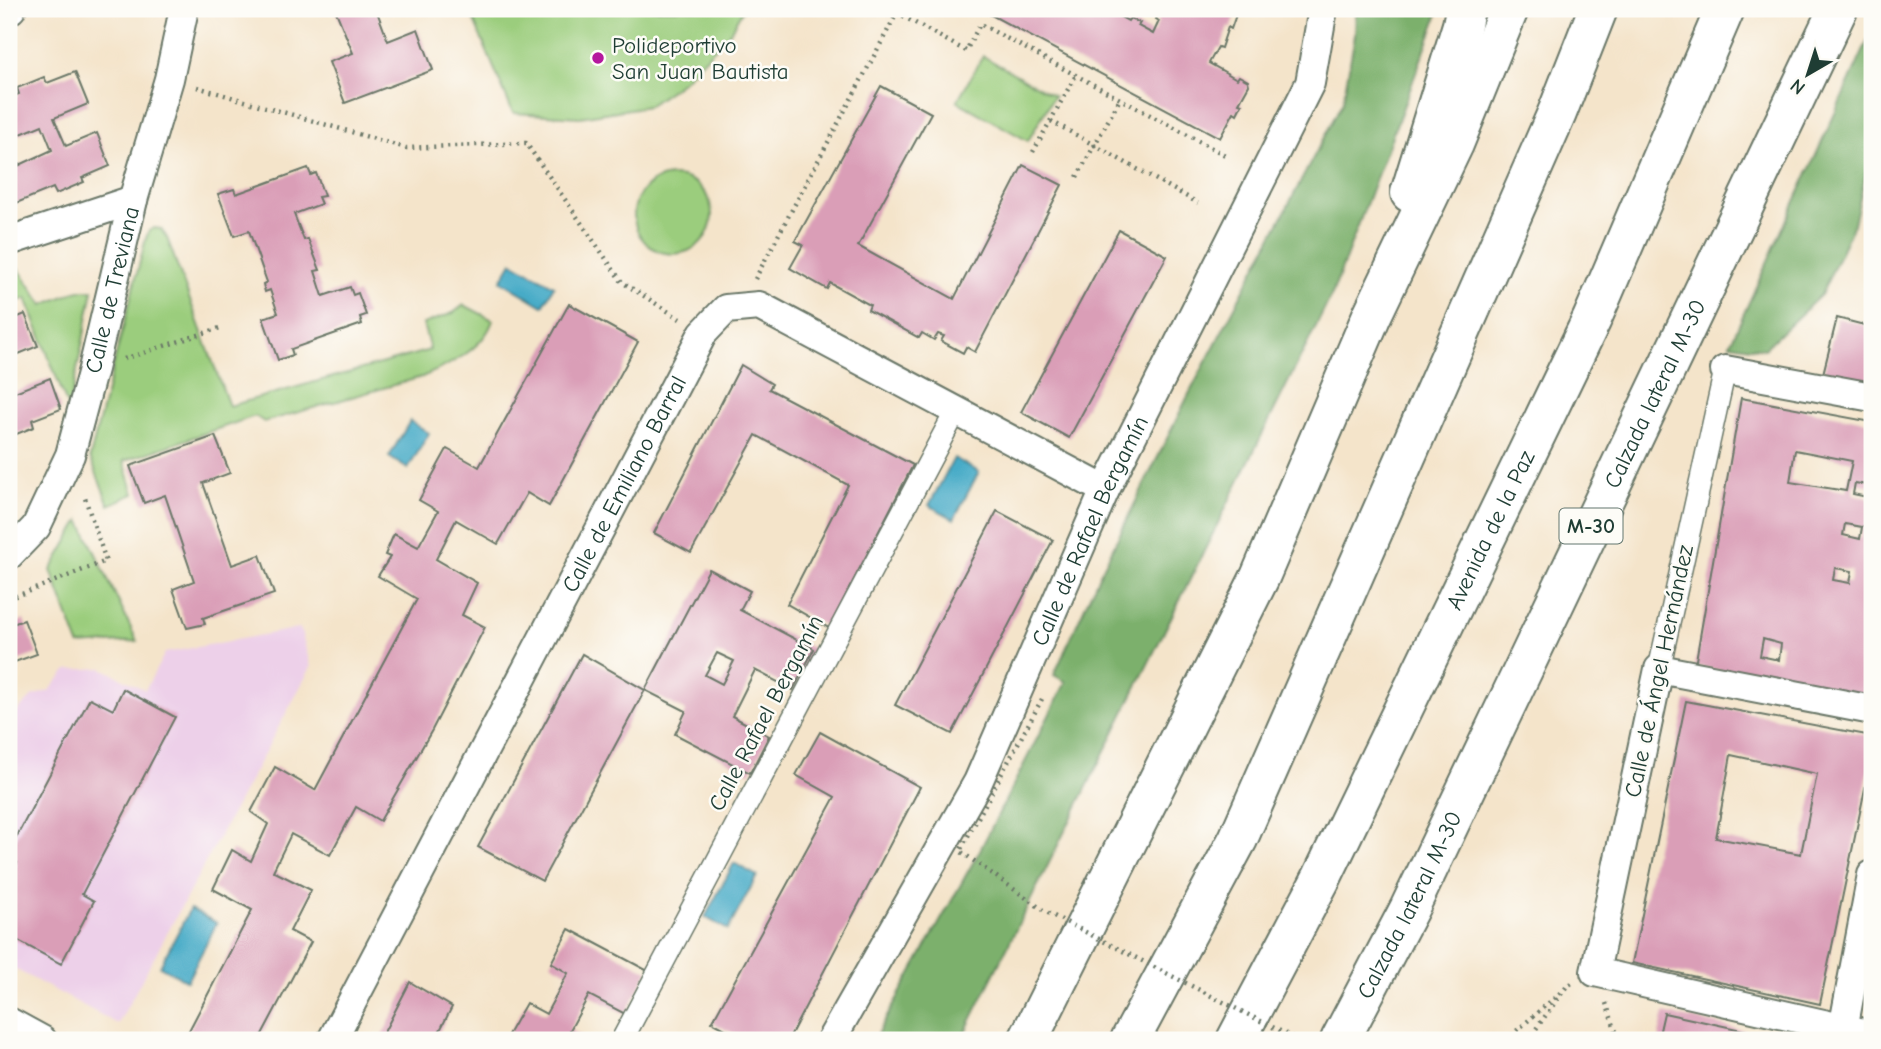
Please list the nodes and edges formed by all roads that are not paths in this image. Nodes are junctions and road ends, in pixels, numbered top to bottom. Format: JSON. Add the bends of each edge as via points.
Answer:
{"nodes":[{"id":1,"x":184,"y":9,"type":"edge"},
{"id":2,"x":1323,"y":9,"type":"edge"},
{"id":3,"x":1465,"y":9,"type":"edge"},
{"id":4,"x":1508,"y":9,"type":"edge"},
{"id":5,"x":1598,"y":9,"type":"edge"},
{"id":6,"x":1725,"y":9,"type":"edge"},
{"id":7,"x":1740,"y":9,"type":"edge"},
{"id":8,"x":1838,"y":9,"type":"edge"},
{"id":9,"x":1667,"y":147,"type":"junction"},
{"id":10,"x":133,"y":200,"type":"junction"},
{"id":11,"x":9,"y":241,"type":"edge"},
{"id":12,"x":1372,"y":315,"type":"junction"},
{"id":13,"x":1726,"y":370,"type":"joint"},
{"id":14,"x":1872,"y":397,"type":"edge"},
{"id":15,"x":956,"y":411,"type":"junction"},
{"id":16,"x":1105,"y":490,"type":"junction"},
{"id":17,"x":9,"y":555,"type":"edge"},
{"id":18,"x":1659,"y":669,"type":"junction"},
{"id":19,"x":1872,"y":710,"type":"edge"},
{"id":20,"x":1872,"y":875,"type":"edge"},
{"id":21,"x":9,"y":1022,"type":"edge"},
{"id":22,"x":1842,"y":1035,"type":"edge"},
{"id":23,"x":1872,"y":1035,"type":"edge"},
{"id":24,"x":42,"y":1040,"type":"edge"},
{"id":25,"x":332,"y":1040,"type":"edge"},
{"id":26,"x":622,"y":1040,"type":"edge"},
{"id":27,"x":831,"y":1040,"type":"edge"},
{"id":28,"x":1028,"y":1040,"type":"edge"},
{"id":29,"x":1130,"y":1040,"type":"edge"},
{"id":30,"x":1237,"y":1040,"type":"edge"},
{"id":31,"x":1340,"y":1040,"type":"edge"}],
"edges":[{"from":1,"to":10,"type":"street","name":"Calle de Treviana","via":[[169,79]]},
{"from":2,"to":16,"type":"street","name":"Calle de Rafael Bergamín","via":[[1310,83]]},
{"from":3,"to":12,"type":"highway"},
{"from":4,"to":12,"type":"highway","via":[[1454,144]]},
{"from":5,"to":29,"type":"highway","via":[[1557,113],[1238,839]]},
{"from":6,"to":9,"type":"highway","name":"Avenida de la Paz"},
{"from":7,"to":9,"type":"highway"},
{"from":8,"to":31,"type":"highway","name":"Calzada lateral M-30","number":"M-30","via":[[1409,909]]},
{"from":9,"to":30,"type":"highway","name":"Avenida de la Paz","via":[[1592,319],[1322,877]]},
{"from":10,"to":11,"type":"street"},
{"from":10,"to":17,"type":"street","name":"Calle de Treviana","via":[[70,456],[36,527]]},
{"from":12,"to":28,"type":"highway","via":[[1261,577]]},
{"from":13,"to":14,"type":"street"},
{"from":13,"to":18,"type":"street","name":"Calle de Ángel Hernández"},
{"from":15,"to":16,"type":"street"},
{"from":15,"to":25,"type":"street","name":"Calle de Emiliano Barral","via":[[760,306],[726,309],[703,333]]},
{"from":15,"to":26,"type":"street","name":"Calle Rafael Bergamín"},
{"from":16,"to":27,"type":"street","name":"Calle de Rafael Bergamín","via":[[978,782]]},
{"from":18,"to":19,"type":"street"},
{"from":18,"to":22,"type":"street","name":"Calle de Ángel Hernández","via":[[1595,972]]},
{"from":20,"to":22,"type":"street"},
{"from":21,"to":24,"type":"street"},
{"from":22,"to":23,"type":"street"}]}
